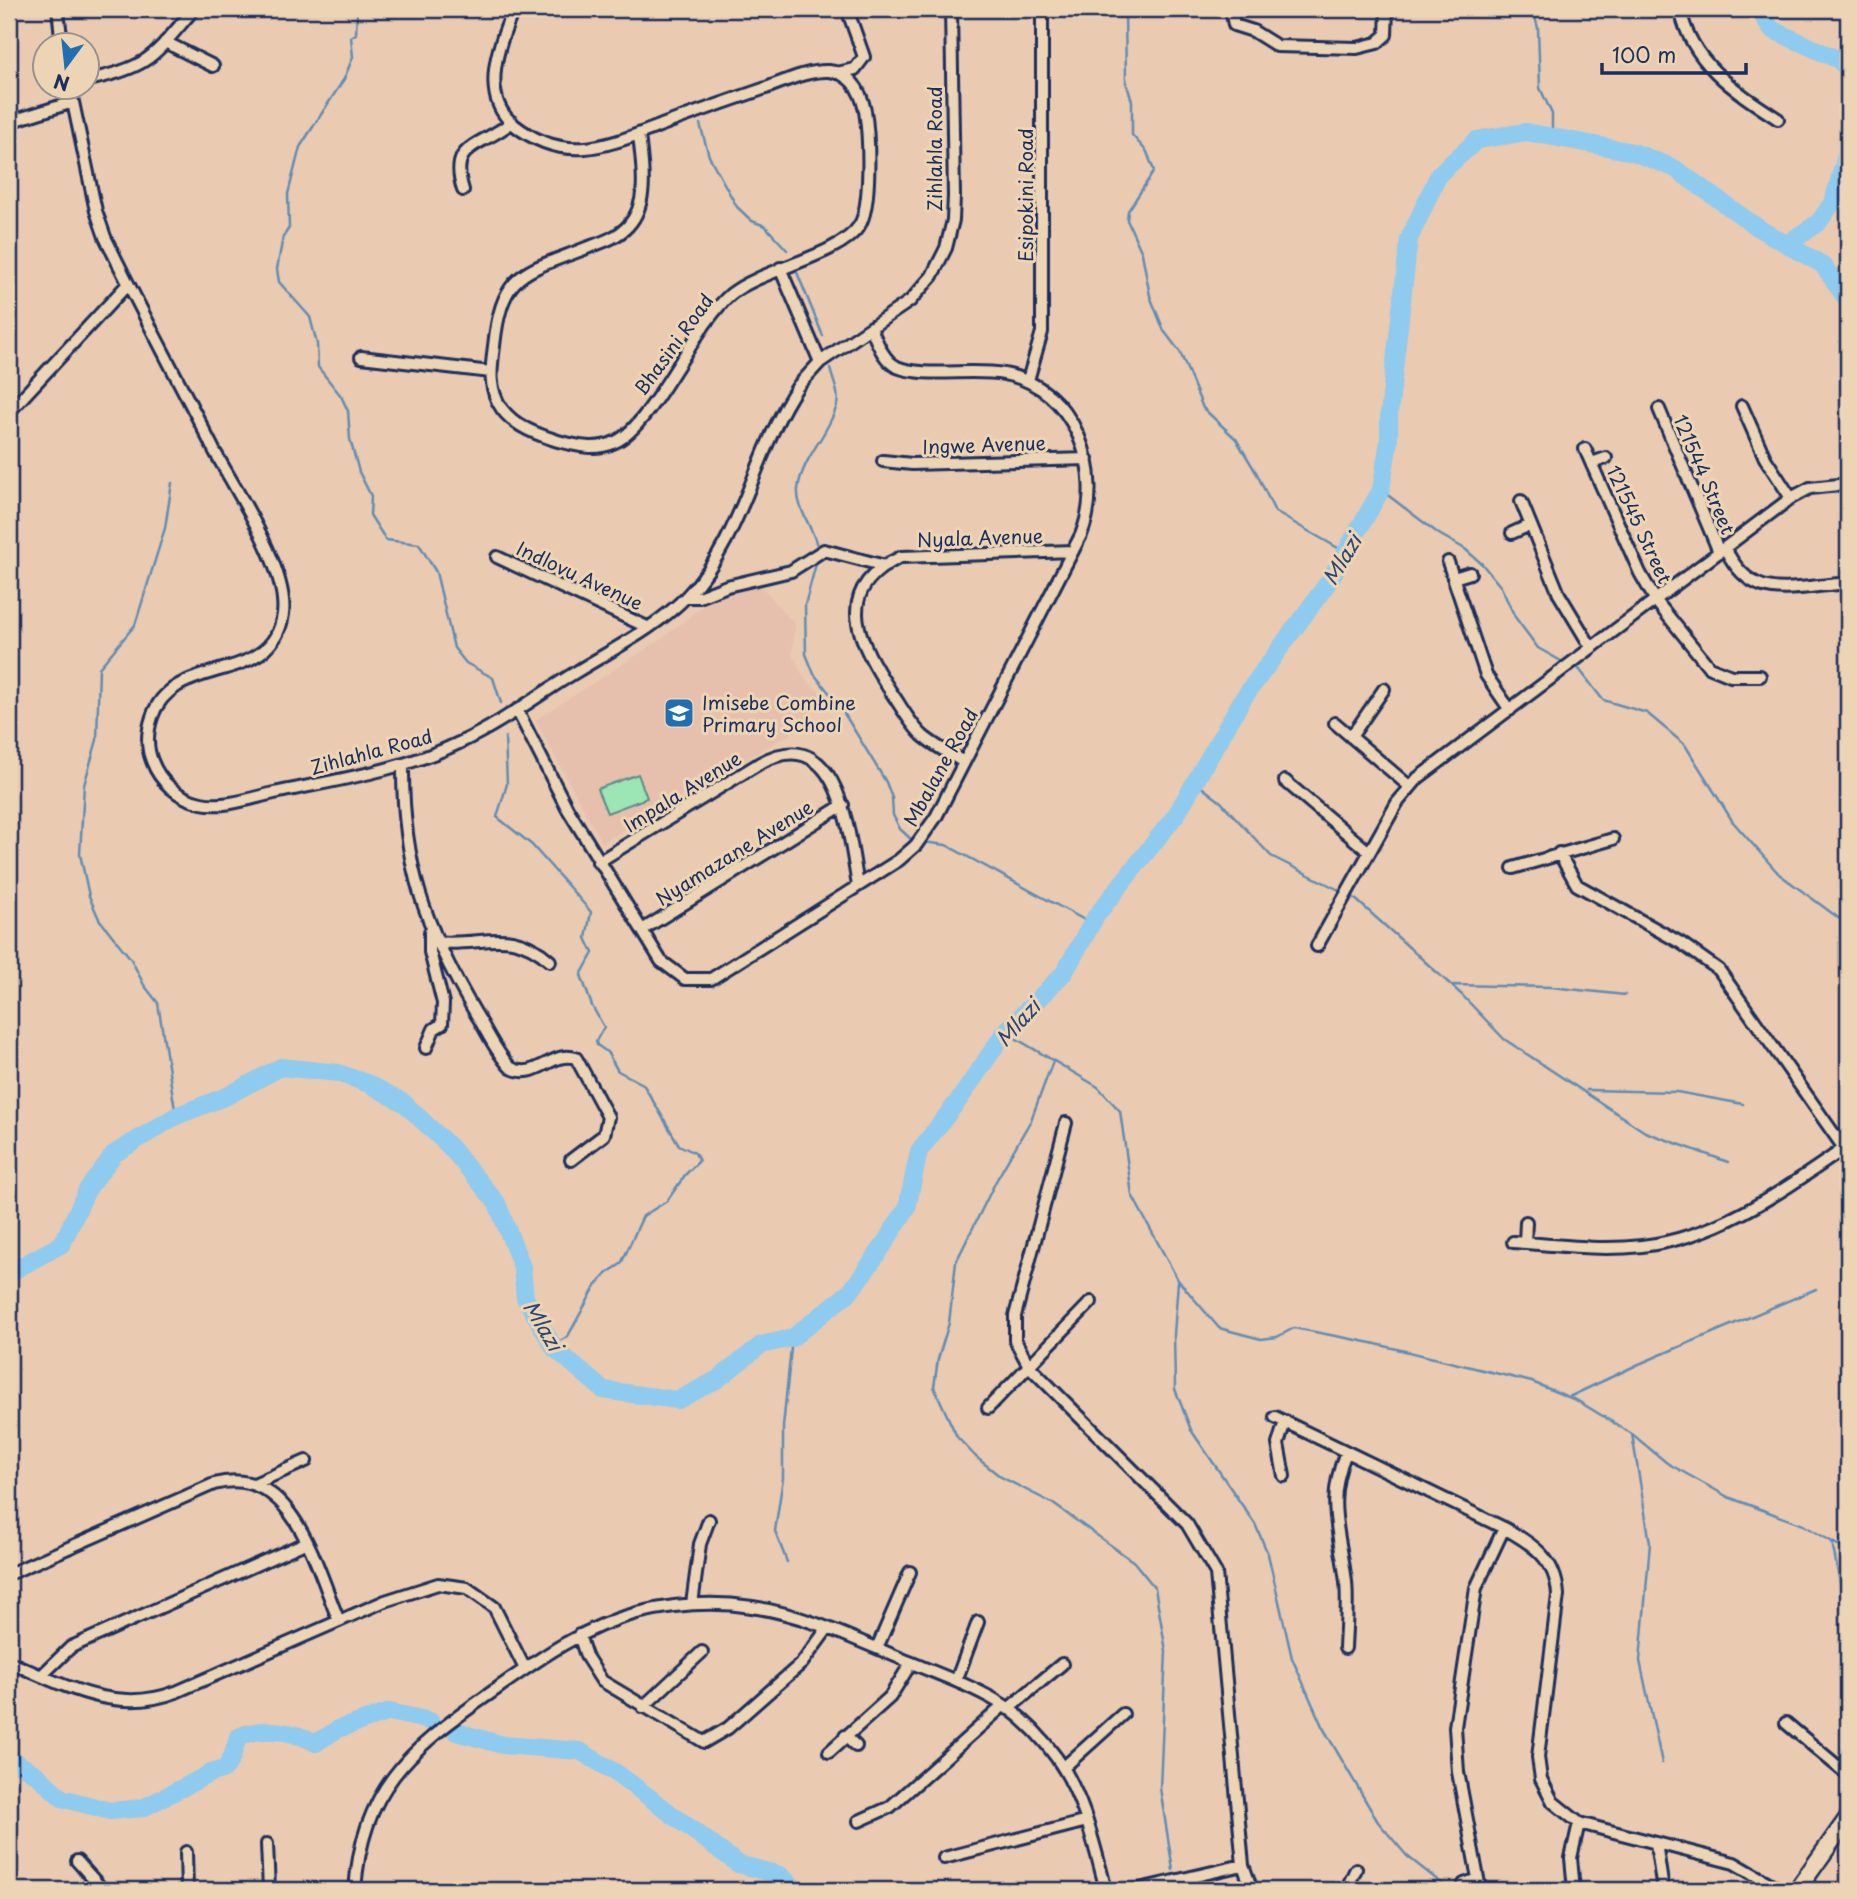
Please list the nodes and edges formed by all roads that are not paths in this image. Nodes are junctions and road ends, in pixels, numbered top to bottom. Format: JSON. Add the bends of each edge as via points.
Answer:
{"nodes":[{"id":1,"x":58,"y":9,"type":"edge"},
{"id":2,"x":194,"y":9,"type":"edge"},
{"id":3,"x":514,"y":9,"type":"edge"},
{"id":4,"x":847,"y":9,"type":"edge"},
{"id":5,"x":951,"y":9,"type":"edge"},
{"id":6,"x":1042,"y":9,"type":"edge"},
{"id":7,"x":1231,"y":9,"type":"edge"},
{"id":8,"x":1387,"y":9,"type":"edge"},
{"id":9,"x":1680,"y":9,"type":"edge"},
{"id":10,"x":60,"y":32,"type":"edge"},
{"id":11,"x":165,"y":43,"type":"junction"},
{"id":12,"x":213,"y":66,"type":"dead end"},
{"id":13,"x":837,"y":73,"type":"junction"},
{"id":14,"x":102,"y":76,"type":"edge"},
{"id":15,"x":73,"y":102,"type":"joint"},
{"id":16,"x":1778,"y":119,"type":"dead end"},
{"id":17,"x":9,"y":122,"type":"edge"},
{"id":18,"x":512,"y":122,"type":"junction"},
{"id":19,"x":639,"y":135,"type":"junction"},
{"id":20,"x":463,"y":190,"type":"dead end"},
{"id":21,"x":780,"y":268,"type":"junction"},
{"id":22,"x":128,"y":285,"type":"junction"},
{"id":23,"x":871,"y":328,"type":"junction"},
{"id":24,"x":361,"y":357,"type":"dead end"},
{"id":25,"x":820,"y":362,"type":"junction"},
{"id":26,"x":491,"y":372,"type":"junction"},
{"id":27,"x":1028,"y":380,"type":"junction"},
{"id":28,"x":1742,"y":406,"type":"dead end"},
{"id":29,"x":1658,"y":409,"type":"dead end"},
{"id":30,"x":9,"y":412,"type":"edge"},
{"id":31,"x":1585,"y":449,"type":"dead end"},
{"id":32,"x":1606,"y":458,"type":"dead end"},
{"id":33,"x":1087,"y":459,"type":"junction"},
{"id":34,"x":883,"y":461,"type":"dead end"},
{"id":35,"x":1592,"y":463,"type":"junction"},
{"id":36,"x":1848,"y":484,"type":"edge"},
{"id":37,"x":1791,"y":498,"type":"junction"},
{"id":38,"x":1521,"y":500,"type":"dead end"},
{"id":39,"x":1530,"y":525,"type":"junction"},
{"id":40,"x":1512,"y":533,"type":"dead end"},
{"id":41,"x":1722,"y":550,"type":"junction"},
{"id":42,"x":1073,"y":551,"type":"junction"},
{"id":43,"x":497,"y":557,"type":"dead end"},
{"id":44,"x":1448,"y":562,"type":"dead end"},
{"id":45,"x":885,"y":566,"type":"junction"},
{"id":46,"x":1470,"y":573,"type":"dead end"},
{"id":47,"x":1454,"y":578,"type":"junction"},
{"id":48,"x":1841,"y":584,"type":"dead end"},
{"id":49,"x":686,"y":597,"type":"junction"},
{"id":50,"x":1656,"y":601,"type":"junction"},
{"id":51,"x":648,"y":627,"type":"junction"},
{"id":52,"x":1591,"y":647,"type":"junction"},
{"id":53,"x":1760,"y":676,"type":"dead end"},
{"id":54,"x":1384,"y":689,"type":"dead end"},
{"id":55,"x":517,"y":710,"type":"junction"},
{"id":56,"x":1510,"y":710,"type":"junction"},
{"id":57,"x":1335,"y":723,"type":"dead end"},
{"id":58,"x":1351,"y":737,"type":"junction"},
{"id":59,"x":964,"y":762,"type":"junction"},
{"id":60,"x":403,"y":764,"type":"junction"},
{"id":61,"x":1285,"y":781,"type":"dead end"},
{"id":62,"x":1409,"y":786,"type":"junction"},
{"id":63,"x":843,"y":805,"type":"junction"},
{"id":64,"x":1613,"y":839,"type":"dead end"},
{"id":65,"x":1369,"y":852,"type":"junction"},
{"id":66,"x":1559,"y":853,"type":"junction"},
{"id":67,"x":598,"y":862,"type":"junction"},
{"id":68,"x":1513,"y":868,"type":"dead end"},
{"id":69,"x":858,"y":886,"type":"junction"},
{"id":70,"x":431,"y":927,"type":"junction"},
{"id":71,"x":642,"y":930,"type":"junction"},
{"id":72,"x":436,"y":942,"type":"junction"},
{"id":73,"x":1317,"y":946,"type":"dead end"},
{"id":74,"x":550,"y":961,"type":"dead end"},
{"id":75,"x":426,"y":1048,"type":"dead end"},
{"id":76,"x":1066,"y":1124,"type":"dead end"},
{"id":77,"x":1847,"y":1150,"type":"edge"},
{"id":78,"x":571,"y":1160,"type":"dead end"},
{"id":79,"x":1526,"y":1222,"type":"dead end"},
{"id":80,"x":1513,"y":1242,"type":"dead end"},
{"id":81,"x":1525,"y":1243,"type":"junction"},
{"id":82,"x":1091,"y":1302,"type":"dead end"},
{"id":83,"x":1029,"y":1366,"type":"junction"},
{"id":84,"x":988,"y":1408,"type":"dead end"},
{"id":85,"x":1346,"y":1452,"type":"junction"},
{"id":86,"x":306,"y":1461,"type":"dead end"},
{"id":87,"x":1284,"y":1476,"type":"dead end"},
{"id":88,"x":254,"y":1484,"type":"junction"},
{"id":89,"x":709,"y":1520,"type":"dead end"},
{"id":90,"x":1504,"y":1528,"type":"junction"},
{"id":91,"x":305,"y":1543,"type":"junction"},
{"id":92,"x":910,"y":1572,"type":"dead end"},
{"id":93,"x":9,"y":1574,"type":"edge"},
{"id":94,"x":692,"y":1604,"type":"junction"},
{"id":95,"x":340,"y":1621,"type":"junction"},
{"id":96,"x":978,"y":1622,"type":"dead end"},
{"id":97,"x":827,"y":1629,"type":"junction"},
{"id":98,"x":579,"y":1635,"type":"junction"},
{"id":99,"x":1346,"y":1635,"type":"junction"},
{"id":100,"x":1359,"y":1637,"type":"dead end"},
{"id":101,"x":877,"y":1648,"type":"junction"},
{"id":102,"x":1345,"y":1648,"type":"dead end"},
{"id":103,"x":702,"y":1652,"type":"dead end"},
{"id":104,"x":9,"y":1662,"type":"edge"},
{"id":105,"x":911,"y":1663,"type":"junction"},
{"id":106,"x":1062,"y":1664,"type":"dead end"},
{"id":107,"x":525,"y":1669,"type":"junction"},
{"id":108,"x":41,"y":1676,"type":"junction"},
{"id":109,"x":956,"y":1681,"type":"junction"},
{"id":110,"x":643,"y":1707,"type":"junction"},
{"id":111,"x":1005,"y":1707,"type":"junction"},
{"id":112,"x":1123,"y":1714,"type":"dead end"},
{"id":113,"x":1786,"y":1723,"type":"dead end"},
{"id":114,"x":845,"y":1736,"type":"junction"},
{"id":115,"x":856,"y":1746,"type":"dead end"},
{"id":116,"x":829,"y":1752,"type":"dead end"},
{"id":117,"x":1063,"y":1768,"type":"junction"},
{"id":118,"x":1848,"y":1775,"type":"edge"},
{"id":119,"x":1848,"y":1818,"type":"edge"},
{"id":120,"x":859,"y":1821,"type":"dead end"},
{"id":121,"x":1087,"y":1821,"type":"junction"},
{"id":122,"x":1579,"y":1823,"type":"junction"},
{"id":123,"x":1656,"y":1843,"type":"junction"},
{"id":124,"x":267,"y":1844,"type":"dead end"},
{"id":125,"x":186,"y":1852,"type":"dead end"},
{"id":126,"x":944,"y":1858,"type":"dead end"},
{"id":127,"x":78,"y":1861,"type":"dead end"},
{"id":128,"x":1244,"y":1865,"type":"junction"},
{"id":129,"x":1356,"y":1869,"type":"dead end"},
{"id":130,"x":1464,"y":1884,"type":"dead end"},
{"id":131,"x":1479,"y":1884,"type":"edge"},
{"id":132,"x":103,"y":1890,"type":"edge"},
{"id":133,"x":187,"y":1890,"type":"edge"},
{"id":134,"x":268,"y":1890,"type":"edge"},
{"id":135,"x":355,"y":1890,"type":"edge"},
{"id":136,"x":1106,"y":1890,"type":"edge"},
{"id":137,"x":1135,"y":1890,"type":"edge"},
{"id":138,"x":1252,"y":1890,"type":"edge"},
{"id":139,"x":1346,"y":1890,"type":"edge"},
{"id":140,"x":1574,"y":1890,"type":"edge"},
{"id":141,"x":1663,"y":1890,"type":"edge"},
{"id":142,"x":1781,"y":1890,"type":"edge"},
{"id":143,"x":1797,"y":1890,"type":"edge"}],
"edges":[{"from":1,"to":10,"type":"street"},
{"from":2,"to":11,"type":"street"},
{"from":3,"to":18,"type":"street","via":[[498,55],[495,85],[500,109]]},
{"from":4,"to":13,"type":"street","via":[[864,57],[855,69]]},
{"from":5,"to":23,"type":"street","name":"Zihlahla Road","via":[[954,196],[950,235],[921,290]]},
{"from":6,"to":27,"type":"street","name":"Esipokini Road","via":[[1042,332]]},
{"from":7,"to":8,"type":"street","via":[[1234,25],[1277,46],[1357,48],[1377,43],[1386,35]]},
{"from":9,"to":16,"type":"street","via":[[1686,31],[1703,60],[1726,83]]},
{"from":11,"to":12,"type":"street"},
{"from":11,"to":14,"type":"street","via":[[141,65]]},
{"from":13,"to":19,"type":"street","via":[[813,72],[789,79]]},
{"from":13,"to":21,"type":"street","name":"Bhasini Road","via":[[857,88],[865,114],[864,214],[857,229],[842,242]]},
{"from":15,"to":17,"type":"street"},
{"from":15,"to":22,"type":"street","name":"Zihlahla Road","via":[[100,224]]},
{"from":18,"to":19,"type":"street","via":[[540,139],[576,150],[601,148]]},
{"from":18,"to":20,"type":"street","via":[[461,156],[457,166]]},
{"from":19,"to":26,"type":"street","name":"Bhasini Road","via":[[643,188],[633,219],[607,240],[532,270],[510,285],[499,311]]},
{"from":21,"to":25,"type":"street"},
{"from":21,"to":26,"type":"street","name":"Bhasini Road","via":[[737,290],[722,304],[640,420],[613,444],[577,446],[521,425],[502,409]]},
{"from":22,"to":30,"type":"street"},
{"from":22,"to":60,"type":"street","name":"Zihlahla Road","via":[[251,517],[283,601],[279,627],[265,651],[236,666],[178,684],[160,700],[147,740],[156,771],[177,793],[211,804]]},
{"from":23,"to":25,"type":"street","name":"Zihlahla Road"},
{"from":23,"to":27,"type":"street","via":[[887,360],[904,369],[986,371]]},
{"from":24,"to":26,"type":"street"},
{"from":25,"to":49,"type":"street","name":"Zihlahla Road","via":[[790,398],[713,562]]},
{"from":27,"to":33,"type":"street","name":"Mbalane Road","via":[[1066,415],[1081,438]]},
{"from":28,"to":37,"type":"street","via":[[1765,458]]},
{"from":29,"to":41,"type":"street","name":"121544 Street"},
{"from":31,"to":35,"type":"street","name":"121545 Street"},
{"from":32,"to":35,"type":"street","name":"121545 Street"},
{"from":33,"to":34,"type":"street","name":"Ingwe Avenue"},
{"from":33,"to":42,"type":"street","name":"Mbalane Road","via":[[1091,484],[1088,514]]},
{"from":35,"to":50,"type":"street","name":"121545 Street"},
{"from":36,"to":37,"type":"street","via":[[1810,488]]},
{"from":37,"to":41,"type":"street"},
{"from":38,"to":39,"type":"street"},
{"from":39,"to":40,"type":"street"},
{"from":39,"to":52,"type":"street","via":[[1564,604]]},
{"from":41,"to":48,"type":"street","name":"121544 Street","via":[[1755,585]]},
{"from":41,"to":50,"type":"street"},
{"from":42,"to":45,"type":"street","name":"Nyala Avenue","via":[[915,555]]},
{"from":42,"to":59,"type":"street","name":"Mbalane Road"},
{"from":43,"to":51,"type":"street","name":"Indlovu Avenue"},
{"from":44,"to":47,"type":"street"},
{"from":45,"to":49,"type":"street","via":[[824,551],[791,571]]},
{"from":45,"to":59,"type":"street","via":[[858,603],[863,647],[918,731]]},
{"from":46,"to":47,"type":"street"},
{"from":47,"to":56,"type":"street","via":[[1486,675]]},
{"from":49,"to":51,"type":"street","name":"Zihlahla Road"},
{"from":50,"to":52,"type":"street"},
{"from":50,"to":53,"type":"street","name":"121545 Street","via":[[1709,667],[1731,676]]},
{"from":51,"to":55,"type":"street","name":"Zihlahla Road"},
{"from":52,"to":56,"type":"street"},
{"from":54,"to":58,"type":"street"},
{"from":55,"to":60,"type":"street","name":"Zihlahla Road","via":[[465,740]]},
{"from":55,"to":67,"type":"street","name":"Mbalane Road"},
{"from":56,"to":62,"type":"street"},
{"from":57,"to":58,"type":"street"},
{"from":58,"to":62,"type":"street"},
{"from":59,"to":69,"type":"street","name":"Mbalane Road","via":[[918,843]]},
{"from":60,"to":70,"type":"street","via":[[405,835]]},
{"from":61,"to":65,"type":"street"},
{"from":62,"to":65,"type":"street"},
{"from":63,"to":67,"type":"street","name":"Impala Avenue","via":[[833,781],[814,761],[795,752],[782,753]]},
{"from":63,"to":69,"type":"street","name":"Impala Avenue"},
{"from":63,"to":71,"type":"street","name":"Nyamazane Avenue"},
{"from":64,"to":66,"type":"street"},
{"from":65,"to":73,"type":"street"},
{"from":66,"to":68,"type":"street"},
{"from":66,"to":77,"type":"street","via":[[1577,885],[1681,943],[1719,970]]},
{"from":67,"to":71,"type":"street","name":"Mbalane Road"},
{"from":69,"to":71,"type":"street","name":"Mbalane Road","via":[[703,981],[685,979],[669,970]]},
{"from":70,"to":72,"type":"street"},
{"from":70,"to":75,"type":"street","via":[[430,952],[443,1009],[442,1024],[434,1029]]},
{"from":72,"to":74,"type":"street","via":[[510,939],[530,946]]},
{"from":72,"to":78,"type":"street","via":[[511,1068],[529,1072],[565,1056],[580,1063],[609,1123],[599,1140]]},
{"from":76,"to":83,"type":"street","via":[[1015,1316],[1015,1340]]},
{"from":77,"to":81,"type":"street","via":[[1744,1213],[1688,1237],[1618,1248]]},
{"from":79,"to":81,"type":"street"},
{"from":80,"to":81,"type":"street"},
{"from":82,"to":83,"type":"street"},
{"from":83,"to":84,"type":"street"},
{"from":83,"to":128,"type":"street","via":[[1187,1524],[1216,1573]]},
{"from":85,"to":87,"type":"street","via":[[1280,1419],[1278,1444]]},
{"from":85,"to":90,"type":"street"},
{"from":85,"to":99,"type":"street","via":[[1334,1493],[1347,1594]]},
{"from":86,"to":88,"type":"street"},
{"from":88,"to":91,"type":"street","via":[[281,1500]]},
{"from":88,"to":93,"type":"street","via":[[214,1484]]},
{"from":89,"to":94,"type":"street","via":[[700,1544]]},
{"from":90,"to":122,"type":"street","via":[[1541,1551],[1557,1586],[1539,1769],[1553,1802]]},
{"from":90,"to":131,"type":"street","via":[[1476,1588],[1455,1727],[1458,1772]]},
{"from":91,"to":95,"type":"street"},
{"from":91,"to":108,"type":"street","via":[[78,1643]]},
{"from":92,"to":101,"type":"street"},
{"from":94,"to":97,"type":"street","via":[[751,1607]]},
{"from":94,"to":98,"type":"street","via":[[635,1614]]},
{"from":95,"to":107,"type":"street","via":[[418,1588],[458,1585],[494,1607]]},
{"from":95,"to":108,"type":"street","via":[[146,1701],[109,1701]]},
{"from":96,"to":109,"type":"street"},
{"from":97,"to":101,"type":"street"},
{"from":97,"to":110,"type":"street","via":[[802,1663],[710,1741],[701,1741]]},
{"from":98,"to":107,"type":"street"},
{"from":98,"to":110,"type":"street","via":[[598,1676]]},
{"from":99,"to":100,"type":"street"},
{"from":99,"to":102,"type":"street"},
{"from":101,"to":105,"type":"street"},
{"from":103,"to":110,"type":"street"},
{"from":104,"to":108,"type":"street"},
{"from":105,"to":109,"type":"street"},
{"from":105,"to":114,"type":"street","via":[[890,1697]]},
{"from":106,"to":111,"type":"street"},
{"from":107,"to":135,"type":"street","via":[[436,1731],[402,1764],[368,1824]]},
{"from":109,"to":111,"type":"street"},
{"from":111,"to":117,"type":"street","via":[[1036,1733]]},
{"from":111,"to":120,"type":"street","via":[[890,1807]]},
{"from":112,"to":117,"type":"street"},
{"from":113,"to":118,"type":"street"},
{"from":114,"to":115,"type":"street"},
{"from":114,"to":116,"type":"street"},
{"from":117,"to":121,"type":"street"},
{"from":119,"to":143,"type":"street"},
{"from":121,"to":126,"type":"street"},
{"from":121,"to":136,"type":"street"},
{"from":122,"to":123,"type":"street"},
{"from":122,"to":140,"type":"street","via":[[1571,1858]]},
{"from":123,"to":141,"type":"street"},
{"from":123,"to":142,"type":"street","via":[[1734,1863]]},
{"from":124,"to":134,"type":"street"},
{"from":125,"to":133,"type":"street"},
{"from":127,"to":132,"type":"street"},
{"from":128,"to":137,"type":"street"},
{"from":128,"to":138,"type":"street"},
{"from":129,"to":139,"type":"street"},
{"from":130,"to":131,"type":"street"}]}
